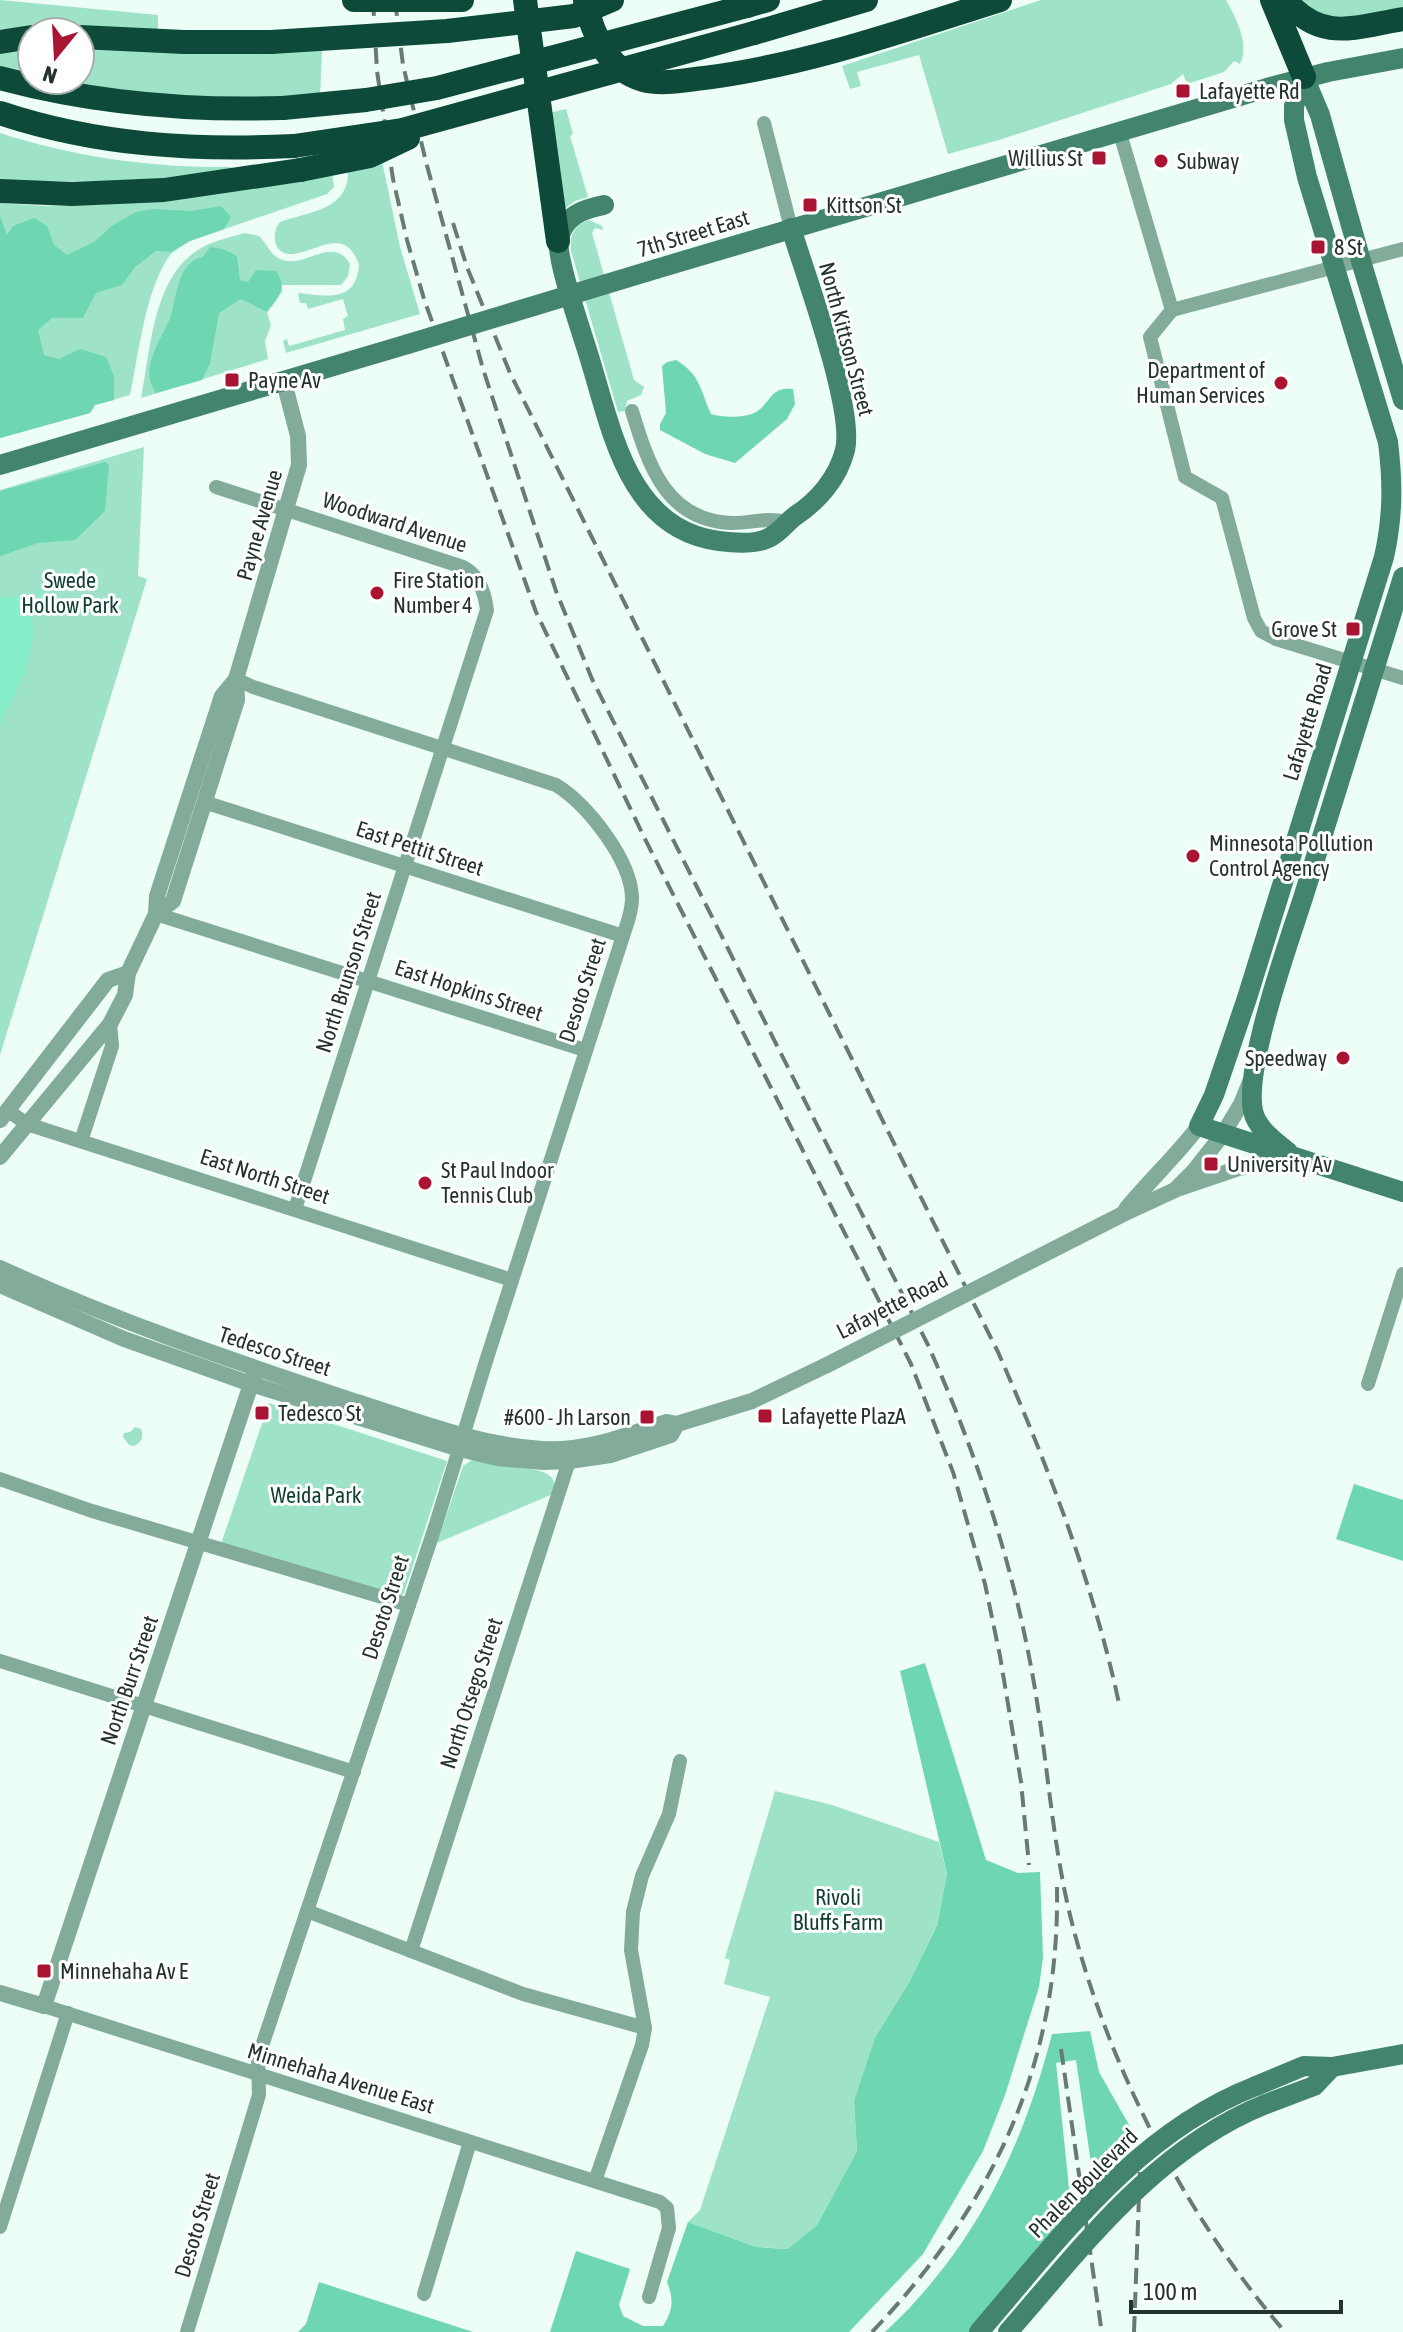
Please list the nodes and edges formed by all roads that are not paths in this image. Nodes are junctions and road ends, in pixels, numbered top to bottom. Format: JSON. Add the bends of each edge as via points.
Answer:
{"nodes":[{"id":1,"x":354,"y":0,"type":"edge"},
{"id":2,"x":462,"y":0,"type":"edge"},
{"id":3,"x":525,"y":0,"type":"edge"},
{"id":4,"x":585,"y":0,"type":"edge"},
{"id":5,"x":612,"y":0,"type":"edge"},
{"id":6,"x":866,"y":0,"type":"edge"},
{"id":7,"x":1000,"y":0,"type":"edge"},
{"id":8,"x":1277,"y":1,"type":"edge"},
{"id":9,"x":757,"y":3,"type":"edge"},
{"id":10,"x":1403,"y":19,"type":"edge"},
{"id":11,"x":96,"y":38,"type":"edge"},
{"id":12,"x":1403,"y":58,"type":"edge"},
{"id":13,"x":1304,"y":77,"type":"junction"},
{"id":14,"x":0,"y":78,"type":"edge"},
{"id":15,"x":0,"y":113,"type":"edge"},
{"id":16,"x":764,"y":123,"type":"dead end"},
{"id":17,"x":1119,"y":130,"type":"junction"},
{"id":18,"x":297,"y":158,"type":"junction"},
{"id":19,"x":0,"y":191,"type":"edge"},
{"id":20,"x":604,"y":205,"type":"dead end"},
{"id":21,"x":791,"y":228,"type":"junction"},
{"id":22,"x":558,"y":241,"type":"junction"},
{"id":23,"x":1403,"y":249,"type":"edge"},
{"id":24,"x":1347,"y":264,"type":"junction"},
{"id":25,"x":1172,"y":310,"type":"junction"},
{"id":26,"x":284,"y":382,"type":"junction"},
{"id":27,"x":1403,"y":400,"type":"edge"},
{"id":28,"x":632,"y":411,"type":"dead end"},
{"id":29,"x":0,"y":465,"type":"edge"},
{"id":30,"x":216,"y":487,"type":"dead end"},
{"id":31,"x":286,"y":508,"type":"junction"},
{"id":32,"x":788,"y":522,"type":"junction"},
{"id":33,"x":1403,"y":577,"type":"edge"},
{"id":34,"x":1351,"y":662,"type":"junction"},
{"id":35,"x":1374,"y":669,"type":"junction"},
{"id":36,"x":1403,"y":678,"type":"edge"},
{"id":37,"x":236,"y":679,"type":"junction"},
{"id":38,"x":443,"y":749,"type":"junction"},
{"id":39,"x":204,"y":802,"type":"junction"},
{"id":40,"x":406,"y":866,"type":"junction"},
{"id":41,"x":156,"y":914,"type":"junction"},
{"id":42,"x":623,"y":936,"type":"junction"},
{"id":43,"x":128,"y":973,"type":"junction"},
{"id":44,"x":369,"y":981,"type":"junction"},
{"id":45,"x":110,"y":1024,"type":"junction"},
{"id":46,"x":585,"y":1050,"type":"junction"},
{"id":47,"x":1254,"y":1072,"type":"junction"},
{"id":48,"x":4,"y":1115,"type":"edge"},
{"id":49,"x":27,"y":1124,"type":"junction"},
{"id":50,"x":1199,"y":1126,"type":"junction"},
{"id":51,"x":1223,"y":1134,"type":"junction"},
{"id":52,"x":81,"y":1141,"type":"junction"},
{"id":53,"x":0,"y":1157,"type":"edge"},
{"id":54,"x":1294,"y":1158,"type":"junction"},
{"id":55,"x":1175,"y":1190,"type":"junction"},
{"id":56,"x":1403,"y":1192,"type":"edge"},
{"id":57,"x":295,"y":1209,"type":"junction"},
{"id":58,"x":1123,"y":1214,"type":"junction"},
{"id":59,"x":0,"y":1268,"type":"edge"},
{"id":60,"x":1403,"y":1274,"type":"edge"},
{"id":61,"x":512,"y":1280,"type":"junction"},
{"id":62,"x":0,"y":1285,"type":"edge"},
{"id":63,"x":254,"y":1376,"type":"junction"},
{"id":64,"x":1368,"y":1384,"type":"dead end"},
{"id":65,"x":462,"y":1442,"type":"junction"},
{"id":66,"x":569,"y":1454,"type":"junction"},
{"id":67,"x":545,"y":1456,"type":"joint"},
{"id":68,"x":0,"y":1479,"type":"edge"},
{"id":69,"x":199,"y":1542,"type":"junction"},
{"id":70,"x":409,"y":1605,"type":"junction"},
{"id":71,"x":0,"y":1661,"type":"edge"},
{"id":72,"x":143,"y":1704,"type":"junction"},
{"id":73,"x":680,"y":1761,"type":"dead end"},
{"id":74,"x":354,"y":1772,"type":"junction"},
{"id":75,"x":307,"y":1911,"type":"junction"},
{"id":76,"x":411,"y":1951,"type":"junction"},
{"id":77,"x":0,"y":1993,"type":"edge"},
{"id":78,"x":44,"y":2006,"type":"junction"},
{"id":79,"x":68,"y":2013,"type":"junction"},
{"id":80,"x":645,"y":2028,"type":"junction"},
{"id":81,"x":1403,"y":2054,"type":"edge"},
{"id":82,"x":1332,"y":2067,"type":"junction"},
{"id":83,"x":258,"y":2076,"type":"junction"},
{"id":84,"x":470,"y":2142,"type":"junction"},
{"id":85,"x":595,"y":2181,"type":"junction"},
{"id":86,"x":0,"y":2227,"type":"edge"},
{"id":87,"x":424,"y":2294,"type":"dead end"},
{"id":88,"x":649,"y":2297,"type":"dead end"},
{"id":89,"x":187,"y":2332,"type":"edge"},
{"id":90,"x":979,"y":2332,"type":"edge"},
{"id":91,"x":1008,"y":2332,"type":"edge"}],
"edges":[{"from":1,"to":2,"type":"highway","bridge":true},
{"from":3,"to":22,"type":"highway"},
{"from":4,"to":7,"type":"highway","via":[[594,34],[615,62],[644,80],[667,82],[810,59]]},
{"from":5,"to":11,"type":"highway","bridge":true,"via":[[574,16],[447,31],[271,42]]},
{"from":6,"to":18,"type":"highway","bridge":true,"via":[[452,117],[370,156]]},
{"from":8,"to":10,"type":"highway","via":[[1322,28]]},
{"from":8,"to":13,"type":"highway"},
{"from":9,"to":14,"type":"highway","bridge":true,"via":[[437,88],[366,100],[216,109],[90,98]]},
{"from":12,"to":13,"type":"main road","name":"7th Street East"},
{"from":13,"to":17,"type":"main road","name":"7th Street East"},
{"from":13,"to":24,"type":"main road","name":"Lafayette Road","via":[[1320,115]]},
{"from":13,"to":24,"type":"main road","name":"Lafayette Road","via":[[1294,120],[1307,177]]},
{"from":15,"to":18,"type":"highway","via":[[62,131],[160,146]]},
{"from":16,"to":21,"type":"street","name":"North Kittson Street"},
{"from":17,"to":21,"type":"main road","name":"7th Street East"},
{"from":17,"to":25,"type":"street"},
{"from":18,"to":19,"type":"highway","via":[[164,190]]},
{"from":20,"to":22,"type":"main road","via":[[574,215]]},
{"from":21,"to":26,"type":"main road","name":"7th Street East","bridge":true},
{"from":21,"to":32,"type":"main road","name":"North Kittson Street","via":[[847,425],[836,473],[808,508]]},
{"from":22,"to":32,"type":"main road","name":"North Kittson Street","via":[[567,286],[624,466],[648,505],[693,535],[732,543],[771,537]]},
{"from":23,"to":24,"type":"street"},
{"from":24,"to":25,"type":"street"},
{"from":24,"to":27,"type":"main road","name":"Lafayette Road"},
{"from":24,"to":34,"type":"main road","name":"Lafayette Road","via":[[1388,442],[1393,488],[1384,557]]},
{"from":25,"to":34,"type":"street","via":[[1150,337],[1185,477],[1222,498],[1254,618],[1261,631],[1276,639]]},
{"from":26,"to":29,"type":"main road","name":"7th Street East"},
{"from":26,"to":31,"type":"street","name":"Payne Avenue","via":[[300,446]]},
{"from":28,"to":32,"type":"street","via":[[655,478],[681,505],[712,520]]},
{"from":30,"to":31,"type":"street","name":"Woodward Avenue"},
{"from":31,"to":37,"type":"street","name":"Payne Avenue"},
{"from":31,"to":38,"type":"street","name":"Woodward Avenue","via":[[472,571],[487,610]]},
{"from":33,"to":35,"type":"main road","name":"Lafayette Road"},
{"from":34,"to":35,"type":"street"},
{"from":34,"to":50,"type":"main road","name":"Lafayette Road","via":[[1247,998]]},
{"from":35,"to":36,"type":"street"},
{"from":35,"to":47,"type":"main road","name":"Lafayette Road"},
{"from":37,"to":38,"type":"street"},
{"from":37,"to":39,"type":"street","name":"Payne Avenue","via":[[237,700]]},
{"from":37,"to":41,"type":"street","name":"Payne Avenue","via":[[222,696],[157,896]]},
{"from":38,"to":40,"type":"street","name":"North Brunson Street"},
{"from":38,"to":42,"type":"street","name":"Desoto Street","via":[[567,792],[620,858],[632,896]]},
{"from":39,"to":40,"type":"street","name":"East Pettit Street"},
{"from":39,"to":41,"type":"street","name":"Payne Avenue","via":[[173,901]]},
{"from":40,"to":42,"type":"street","name":"East Pettit Street"},
{"from":40,"to":44,"type":"street","name":"North Brunson Street"},
{"from":41,"to":43,"type":"street","name":"Payne Avenue"},
{"from":41,"to":44,"type":"street","name":"East Hopkins Street"},
{"from":42,"to":46,"type":"street","name":"Desoto Street"},
{"from":43,"to":45,"type":"street","name":"Payne Avenue","via":[[125,995]]},
{"from":43,"to":48,"type":"street","name":"Payne Avenue","via":[[108,980]]},
{"from":44,"to":46,"type":"street","name":"East Hopkins Street"},
{"from":44,"to":57,"type":"street","name":"North Brunson Street"},
{"from":45,"to":49,"type":"street","name":"Payne Avenue"},
{"from":45,"to":52,"type":"street","name":"Payne Avenue","via":[[112,1046]]},
{"from":46,"to":61,"type":"street","name":"Desoto Street"},
{"from":47,"to":51,"type":"street","name":"Lafayette Road"},
{"from":47,"to":54,"type":"main road","via":[[1257,1120]]},
{"from":48,"to":49,"type":"street","name":"East North Street"},
{"from":49,"to":52,"type":"street","name":"East North Street"},
{"from":49,"to":53,"type":"street","name":"Payne Avenue"},
{"from":50,"to":51,"type":"main road"},
{"from":50,"to":58,"type":"street","name":"Lafayette Road"},
{"from":51,"to":54,"type":"main road"},
{"from":51,"to":55,"type":"street","name":"Lafayette Road"},
{"from":52,"to":57,"type":"street","name":"East North Street"},
{"from":54,"to":55,"type":"street","via":[[1239,1168]]},
{"from":54,"to":56,"type":"main road"},
{"from":55,"to":58,"type":"street","name":"Lafayette Road"},
{"from":57,"to":61,"type":"street","name":"East North Street"},
{"from":58,"to":66,"type":"street","name":"Lafayette Road","bridge":true,"via":[[752,1401]]},
{"from":59,"to":63,"type":"street","name":"Tedesco Street"},
{"from":60,"to":64,"type":"street"},
{"from":61,"to":65,"type":"street","name":"Desoto Street"},
{"from":62,"to":63,"type":"street","name":"Tedesco Street","via":[[124,1339]]},
{"from":63,"to":65,"type":"street","name":"Tedesco Street"},
{"from":63,"to":69,"type":"street","name":"North Burr Street"},
{"from":65,"to":67,"type":"street","name":"Tedesco Street","via":[[497,1458]]},
{"from":65,"to":70,"type":"street","name":"Desoto Street"},
{"from":66,"to":67,"type":"street","name":"Lafayette Road"},
{"from":66,"to":76,"type":"street","name":"North Otsego Street"},
{"from":68,"to":69,"type":"street"},
{"from":69,"to":70,"type":"street"},
{"from":69,"to":72,"type":"street","name":"North Burr Street"},
{"from":70,"to":74,"type":"street","name":"Desoto Street"},
{"from":71,"to":72,"type":"street"},
{"from":72,"to":74,"type":"street"},
{"from":72,"to":78,"type":"street","name":"North Burr Street"},
{"from":73,"to":80,"type":"street","via":[[669,1814],[633,1912],[633,1970]]},
{"from":74,"to":75,"type":"street","name":"Desoto Street"},
{"from":75,"to":76,"type":"street"},
{"from":75,"to":83,"type":"street","name":"Desoto Street","via":[[258,2058]]},
{"from":76,"to":80,"type":"street","via":[[546,2002]]},
{"from":77,"to":78,"type":"street","name":"Minnehaha Avenue East"},
{"from":78,"to":79,"type":"street","name":"Minnehaha Avenue East"},
{"from":79,"to":83,"type":"street","name":"Minnehaha Avenue East"},
{"from":79,"to":86,"type":"street"},
{"from":80,"to":85,"type":"street"},
{"from":81,"to":82,"type":"main road","name":"Phalen Boulevard"},
{"from":82,"to":90,"type":"main road","name":"Phalen Boulevard","bridge":true,"via":[[1304,2066],[1228,2097],[1155,2143],[1073,2223]]},
{"from":82,"to":91,"type":"main road","name":"Phalen Boulevard","bridge":true,"via":[[1314,2086],[1238,2115],[1143,2182]]},
{"from":83,"to":84,"type":"street","name":"Minnehaha Avenue East"},
{"from":83,"to":89,"type":"street","name":"Desoto Street","via":[[259,2095]]},
{"from":84,"to":85,"type":"street","name":"Minnehaha Avenue East"},
{"from":84,"to":87,"type":"street"},
{"from":85,"to":88,"type":"street","name":"Minnehaha Avenue East","via":[[667,2208],[669,2228]]}]}
